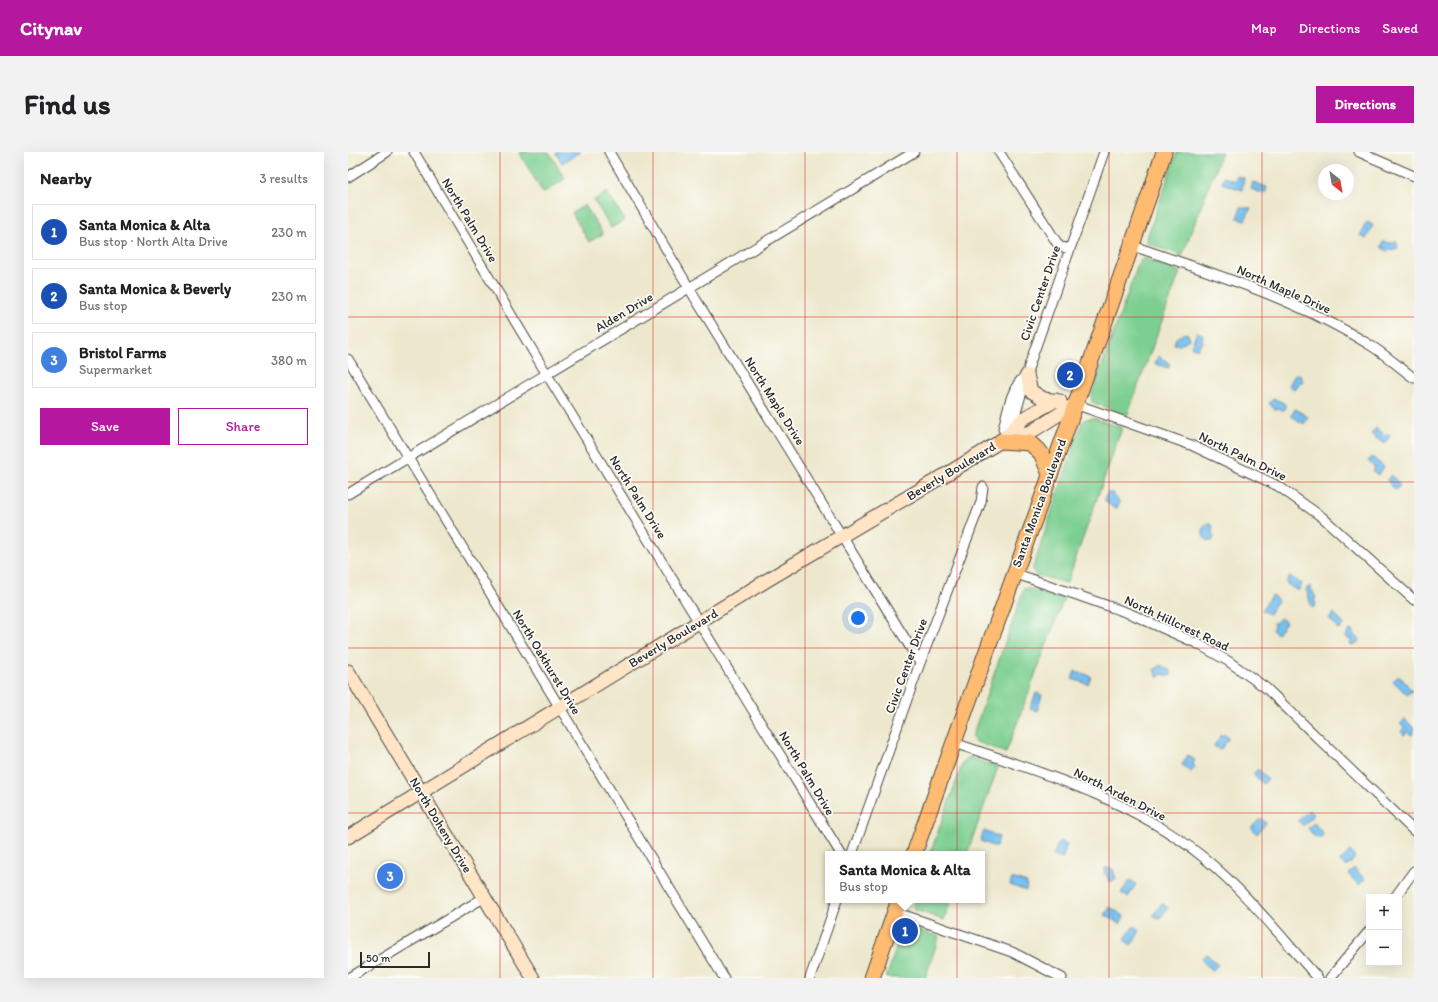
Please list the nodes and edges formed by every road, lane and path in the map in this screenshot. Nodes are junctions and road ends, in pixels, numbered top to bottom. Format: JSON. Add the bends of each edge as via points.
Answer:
{"nodes":[{"id":1,"x":387,"y":152,"type":"edge"},
{"id":2,"x":414,"y":152,"type":"edge"},
{"id":3,"x":609,"y":152,"type":"edge"},
{"id":4,"x":914,"y":152,"type":"edge"},
{"id":5,"x":999,"y":152,"type":"edge"},
{"id":6,"x":1104,"y":152,"type":"edge"},
{"id":7,"x":1164,"y":152,"type":"edge"},
{"id":8,"x":1359,"y":152,"type":"edge"},
{"id":9,"x":348,"y":176,"type":"edge"},
{"id":10,"x":1414,"y":176,"type":"edge"},
{"id":11,"x":1133,"y":246,"type":"junction"},
{"id":12,"x":1069,"y":249,"type":"junction"},
{"id":13,"x":689,"y":288,"type":"junction"},
{"id":14,"x":348,"y":359,"type":"edge"},
{"id":15,"x":546,"y":373,"type":"junction"},
{"id":16,"x":1027,"y":374,"type":"junction"},
{"id":17,"x":1414,"y":378,"type":"edge"},
{"id":18,"x":1056,"y":400,"type":"junction"},
{"id":19,"x":1075,"y":404,"type":"junction"},
{"id":20,"x":1001,"y":441,"type":"junction"},
{"id":21,"x":408,"y":458,"type":"junction"},
{"id":22,"x":1050,"y":474,"type":"junction"},
{"id":23,"x":983,"y":486,"type":"dead end"},
{"id":24,"x":348,"y":494,"type":"edge"},
{"id":25,"x":842,"y":536,"type":"junction"},
{"id":26,"x":1014,"y":573,"type":"junction"},
{"id":27,"x":1414,"y":600,"type":"edge"},
{"id":28,"x":699,"y":622,"type":"junction"},
{"id":29,"x":920,"y":663,"type":"junction"},
{"id":30,"x":348,"y":671,"type":"edge"},
{"id":31,"x":559,"y":707,"type":"junction"},
{"id":32,"x":954,"y":743,"type":"junction"},
{"id":33,"x":421,"y":793,"type":"junction"},
{"id":34,"x":1414,"y":831,"type":"edge"},
{"id":35,"x":348,"y":837,"type":"edge"},
{"id":36,"x":839,"y":851,"type":"edge"},
{"id":37,"x":853,"y":851,"type":"edge"},
{"id":38,"x":915,"y":851,"type":"edge"},
{"id":39,"x":1414,"y":871,"type":"edge"},
{"id":40,"x":1397,"y":894,"type":"edge"},
{"id":41,"x":485,"y":897,"type":"junction"},
{"id":42,"x":836,"y":903,"type":"edge"},
{"id":43,"x":897,"y":906,"type":"edge"},
{"id":44,"x":1366,"y":935,"type":"edge"},
{"id":45,"x":348,"y":978,"type":"edge"},
{"id":46,"x":533,"y":978,"type":"edge"},
{"id":47,"x":724,"y":978,"type":"edge"},
{"id":48,"x":810,"y":978,"type":"edge"},
{"id":49,"x":872,"y":978,"type":"edge"},
{"id":50,"x":1062,"y":978,"type":"edge"},
{"id":51,"x":1318,"y":978,"type":"edge"},
{"id":52,"x":1330,"y":978,"type":"edge"}],
"edges":[{"from":1,"to":9,"type":"street"},
{"from":2,"to":15,"type":"street","name":"North Palm Drive"},
{"from":3,"to":13,"type":"street","name":"North Maple Drive"},
{"from":4,"to":13,"type":"street","name":"Alden Drive"},
{"from":5,"to":12,"type":"street","via":[[1059,246]]},
{"from":6,"to":12,"type":"street","name":"Civic Center Drive"},
{"from":7,"to":11,"type":"main road","name":"Santa Monica Boulevard"},
{"from":8,"to":10,"type":"street"},
{"from":11,"to":17,"type":"street","name":"North Maple Drive","via":[[1247,286],[1311,313],[1373,347]]},
{"from":11,"to":19,"type":"main road","name":"Santa Monica Boulevard"},
{"from":12,"to":16,"type":"street","name":"Civic Center Drive"},
{"from":13,"to":15,"type":"street","name":"Alden Drive"},
{"from":13,"to":25,"type":"street","name":"North Maple Drive"},
{"from":14,"to":21,"type":"street","name":"North Oakhurst Drive"},
{"from":15,"to":21,"type":"street","name":"Alden Drive"},
{"from":15,"to":28,"type":"street","name":"North Palm Drive"},
{"from":16,"to":18,"type":"main road","via":[[1031,391],[1044,399]]},
{"from":16,"to":20,"type":"street","name":"Civic Center Drive","via":[[1020,380],[1015,392]]},
{"from":18,"to":19,"type":"main road"},
{"from":18,"to":20,"type":"main road","name":"Beverly Boulevard","via":[[1024,418]]},
{"from":19,"to":20,"type":"main road","name":"Beverly Boulevard","via":[[1031,432]]},
{"from":19,"to":22,"type":"main road","name":"Santa Monica Boulevard"},
{"from":19,"to":27,"type":"street","name":"North Palm Drive","via":[[1191,445],[1278,486],[1322,517]]},
{"from":20,"to":22,"type":"main road","via":[[1030,443],[1040,453]]},
{"from":20,"to":25,"type":"main road","name":"Beverly Boulevard"},
{"from":21,"to":24,"type":"street","name":"Alden Drive"},
{"from":21,"to":31,"type":"street","name":"North Oakhurst Drive"},
{"from":22,"to":26,"type":"main road","name":"Santa Monica Boulevard"},
{"from":23,"to":29,"type":"street","name":"Civic Center Drive","via":[[981,502]]},
{"from":25,"to":28,"type":"main road","name":"Beverly Boulevard"},
{"from":25,"to":29,"type":"street","name":"North Maple Drive"},
{"from":26,"to":32,"type":"main road","name":"Santa Monica Boulevard"},
{"from":26,"to":34,"type":"street","name":"North Hillcrest Road","via":[[1131,614],[1198,644],[1228,661],[1266,688]]},
{"from":28,"to":31,"type":"main road","name":"Beverly Boulevard"},
{"from":28,"to":36,"type":"street","name":"North Palm Drive"},
{"from":29,"to":37,"type":"street","name":"Civic Center Drive"},
{"from":30,"to":33,"type":"main road","name":"North Doheny Drive"},
{"from":31,"to":33,"type":"main road","name":"Beverly Boulevard"},
{"from":31,"to":47,"type":"street","name":"North Oakhurst Drive"},
{"from":32,"to":38,"type":"main road","name":"Santa Monica Boulevard"},
{"from":32,"to":51,"type":"street","name":"North Arden Drive","via":[[1072,783],[1148,820],[1203,857],[1246,897]]},
{"from":33,"to":35,"type":"main road","name":"Beverly Boulevard"},
{"from":33,"to":41,"type":"main road","name":"North Doheny Drive"},
{"from":39,"to":40,"type":"street"},
{"from":41,"to":45,"type":"street"},
{"from":41,"to":46,"type":"main road","name":"North Doheny Drive"},
{"from":42,"to":48,"type":"street"},
{"from":43,"to":49,"type":"main road"},
{"from":43,"to":50,"type":"street","via":[[1012,952]]},
{"from":44,"to":52,"type":"street"}]}
